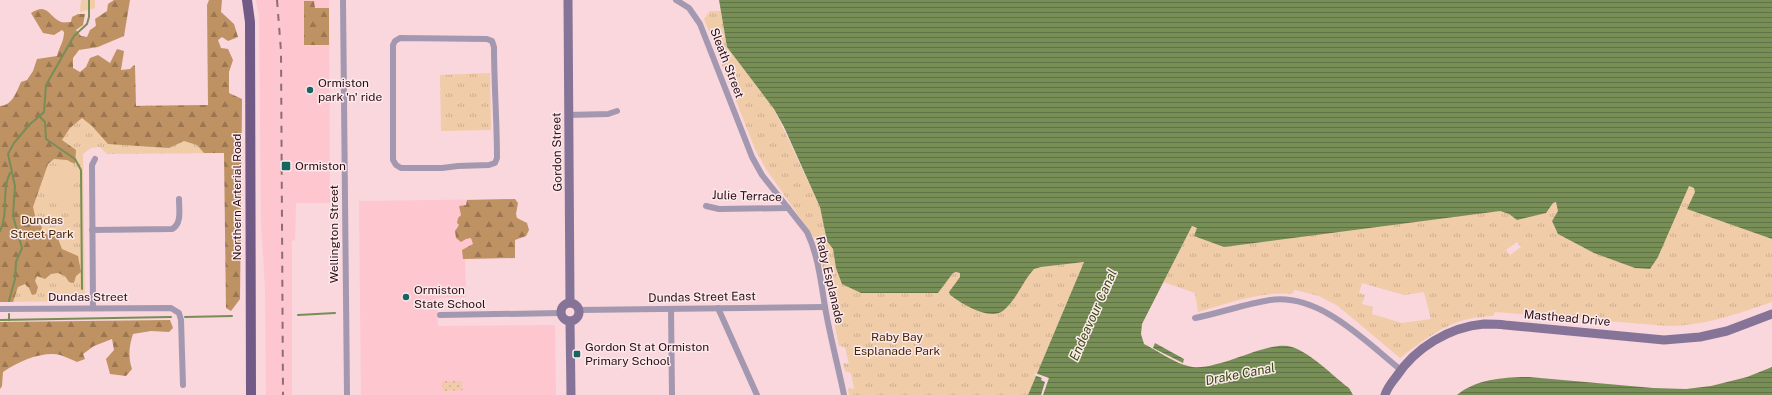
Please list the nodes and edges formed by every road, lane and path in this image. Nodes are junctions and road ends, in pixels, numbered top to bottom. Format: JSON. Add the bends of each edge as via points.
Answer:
{"nodes":[{"id":1,"x":248,"y":0,"type":"edge"},
{"id":2,"x":343,"y":0,"type":"edge"},
{"id":3,"x":568,"y":0,"type":"edge"},
{"id":4,"x":676,"y":0,"type":"edge"},
{"id":5,"x":395,"y":41,"type":"joint"},
{"id":6,"x":617,"y":111,"type":"dead end"},
{"id":7,"x":568,"y":115,"type":"junction"},
{"id":8,"x":745,"y":142,"type":"joint"},
{"id":9,"x":95,"y":159,"type":"dead end"},
{"id":10,"x":179,"y":199,"type":"dead end"},
{"id":11,"x":706,"y":206,"type":"dead end"},
{"id":12,"x":788,"y":208,"type":"junction"},
{"id":13,"x":92,"y":230,"type":"junction"},
{"id":14,"x":570,"y":303,"type":"junction"},
{"id":15,"x":825,"y":307,"type":"junction"},
{"id":16,"x":93,"y":308,"type":"junction"},
{"id":17,"x":718,"y":308,"type":"junction"},
{"id":18,"x":0,"y":309,"type":"edge"},
{"id":19,"x":671,"y":309,"type":"junction"},
{"id":20,"x":578,"y":310,"type":"junction"},
{"id":21,"x":561,"y":312,"type":"junction"},
{"id":22,"x":1772,"y":314,"type":"edge"},
{"id":23,"x":440,"y":315,"type":"dead end"},
{"id":24,"x":1195,"y":318,"type":"dead end"},
{"id":25,"x":570,"y":321,"type":"junction"},
{"id":26,"x":1401,"y":370,"type":"junction"},
{"id":27,"x":183,"y":385,"type":"dead end"},
{"id":28,"x":251,"y":395,"type":"edge"},
{"id":29,"x":347,"y":395,"type":"edge"},
{"id":30,"x":571,"y":395,"type":"edge"},
{"id":31,"x":672,"y":395,"type":"edge"},
{"id":32,"x":757,"y":395,"type":"edge"},
{"id":33,"x":844,"y":395,"type":"edge"},
{"id":34,"x":1385,"y":395,"type":"edge"}],
"edges":[{"from":1,"to":28,"type":"main road","name":"Northern Arterial Road"},
{"from":2,"to":29,"type":"street","name":"Wellington Street"},
{"from":3,"to":7,"type":"street","name":"Gordon Street"},
{"from":4,"to":8,"type":"street","name":"Sleath Street","via":[[689,8],[700,24]]},
{"from":5,"to":5,"type":"street","via":[[400,38],[492,41],[496,102],[495,163],[442,168],[401,168],[396,165],[393,160]]},
{"from":6,"to":7,"type":"street","via":[[608,114]]},
{"from":7,"to":14,"type":"street","name":"Gordon Street"},
{"from":8,"to":12,"type":"street","name":"Raby Esplanade","via":[[762,175]]},
{"from":9,"to":13,"type":"street","via":[[92,165]]},
{"from":10,"to":13,"type":"street","via":[[179,223],[172,229]]},
{"from":11,"to":12,"type":"street","name":"Julie Terrace","via":[[719,209]]},
{"from":12,"to":15,"type":"street","name":"Raby Esplanade","via":[[811,240]]},
{"from":13,"to":16,"type":"street"},
{"from":14,"to":20,"type":"street"},
{"from":14,"to":21,"type":"street","via":[[564,305]]},
{"from":15,"to":17,"type":"street","name":"Dundas Street East"},
{"from":15,"to":33,"type":"street","name":"Raby Esplanade"},
{"from":16,"to":18,"type":"street","name":"Dundas Street"},
{"from":16,"to":27,"type":"street","name":"Dundas Street","via":[[171,308],[179,313]]},
{"from":17,"to":19,"type":"street","name":"Dundas Street East"},
{"from":17,"to":32,"type":"street"},
{"from":19,"to":20,"type":"street","name":"Dundas Street East"},
{"from":19,"to":31,"type":"street"},
{"from":20,"to":25,"type":"street","via":[[577,318]]},
{"from":21,"to":23,"type":"street"},
{"from":21,"to":25,"type":"street","via":[[563,318]]},
{"from":22,"to":26,"type":"street","name":"Masthead Drive","via":[[1727,331],[1700,337],[1664,340],[1484,324],[1465,327],[1430,343],[1416,353]]},
{"from":24,"to":26,"type":"street","via":[[1270,300],[1311,305],[1332,315]]},
{"from":25,"to":30,"type":"street"},
{"from":26,"to":34,"type":"street","name":"Masthead Drive"}]}
